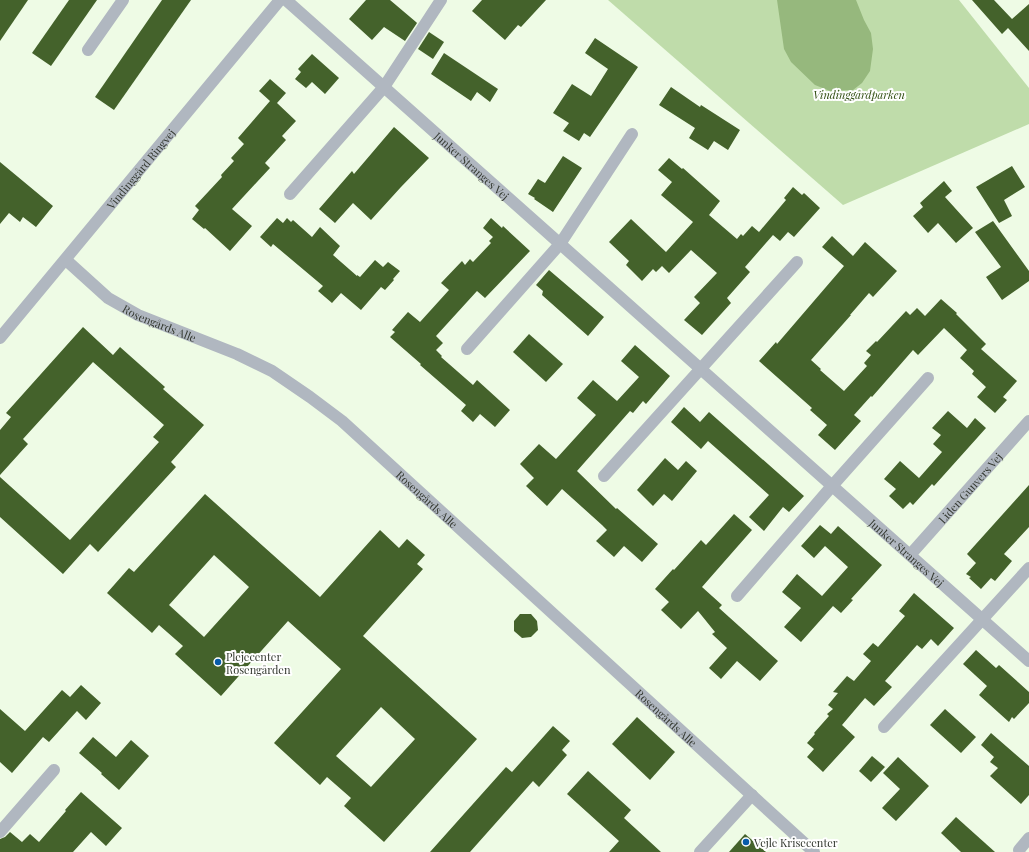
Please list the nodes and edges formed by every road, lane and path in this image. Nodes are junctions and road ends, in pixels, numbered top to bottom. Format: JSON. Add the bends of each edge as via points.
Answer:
{"nodes":[{"id":1,"x":123,"y":0,"type":"edge"},
{"id":2,"x":280,"y":0,"type":"edge"},
{"id":3,"x":286,"y":0,"type":"edge"},
{"id":4,"x":441,"y":0,"type":"edge"},
{"id":5,"x":88,"y":50,"type":"dead end"},
{"id":6,"x":384,"y":88,"type":"junction"},
{"id":7,"x":632,"y":134,"type":"dead end"},
{"id":8,"x":290,"y":194,"type":"dead end"},
{"id":9,"x":560,"y":244,"type":"junction"},
{"id":10,"x":66,"y":260,"type":"junction"},
{"id":11,"x":797,"y":262,"type":"dead end"},
{"id":12,"x":0,"y":338,"type":"edge"},
{"id":13,"x":466,"y":349,"type":"dead end"},
{"id":14,"x":700,"y":368,"type":"junction"},
{"id":15,"x":928,"y":378,"type":"dead end"},
{"id":16,"x":1029,"y":421,"type":"edge"},
{"id":17,"x":604,"y":476,"type":"dead end"},
{"id":18,"x":832,"y":486,"type":"junction"},
{"id":19,"x":910,"y":555,"type":"junction"},
{"id":20,"x":1029,"y":568,"type":"edge"},
{"id":21,"x":737,"y":596,"type":"dead end"},
{"id":22,"x":982,"y":619,"type":"junction"},
{"id":23,"x":1029,"y":661,"type":"edge"},
{"id":24,"x":884,"y":727,"type":"dead end"},
{"id":25,"x":54,"y":770,"type":"dead end"},
{"id":26,"x":752,"y":795,"type":"junction"},
{"id":27,"x":0,"y":832,"type":"edge"},
{"id":28,"x":1029,"y":838,"type":"edge"},
{"id":29,"x":1019,"y":850,"type":"dead end"},
{"id":30,"x":700,"y":852,"type":"edge"},
{"id":31,"x":814,"y":852,"type":"edge"}],
"edges":[{"from":1,"to":5,"type":"street"},
{"from":2,"to":10,"type":"street","name":"Vindinggård Ringvej"},
{"from":3,"to":6,"type":"street","name":"Junker Stranges Vej"},
{"from":4,"to":6,"type":"street"},
{"from":6,"to":8,"type":"street"},
{"from":6,"to":9,"type":"street","name":"Junker Stranges Vej"},
{"from":7,"to":9,"type":"street"},
{"from":9,"to":13,"type":"street"},
{"from":9,"to":14,"type":"street","name":"Junker Stranges Vej"},
{"from":10,"to":12,"type":"street","name":"Vindinggård Ringvej"},
{"from":10,"to":26,"type":"street","name":"Rosengårds Alle","via":[[108,298],[138,314],[272,371],[310,397],[342,422]]},
{"from":11,"to":14,"type":"street"},
{"from":14,"to":17,"type":"street"},
{"from":14,"to":18,"type":"street","name":"Junker Stranges Vej"},
{"from":15,"to":18,"type":"street"},
{"from":16,"to":19,"type":"street","name":"Liden Gunvers Vej"},
{"from":18,"to":19,"type":"street","name":"Junker Stranges Vej"},
{"from":18,"to":21,"type":"street"},
{"from":19,"to":22,"type":"street","name":"Junker Stranges Vej"},
{"from":20,"to":22,"type":"street"},
{"from":22,"to":23,"type":"street","name":"Junker Stranges Vej"},
{"from":22,"to":24,"type":"street"},
{"from":25,"to":27,"type":"street"},
{"from":26,"to":30,"type":"street"},
{"from":26,"to":31,"type":"street","name":"Rosengårds Alle"},
{"from":28,"to":29,"type":"street"}]}
